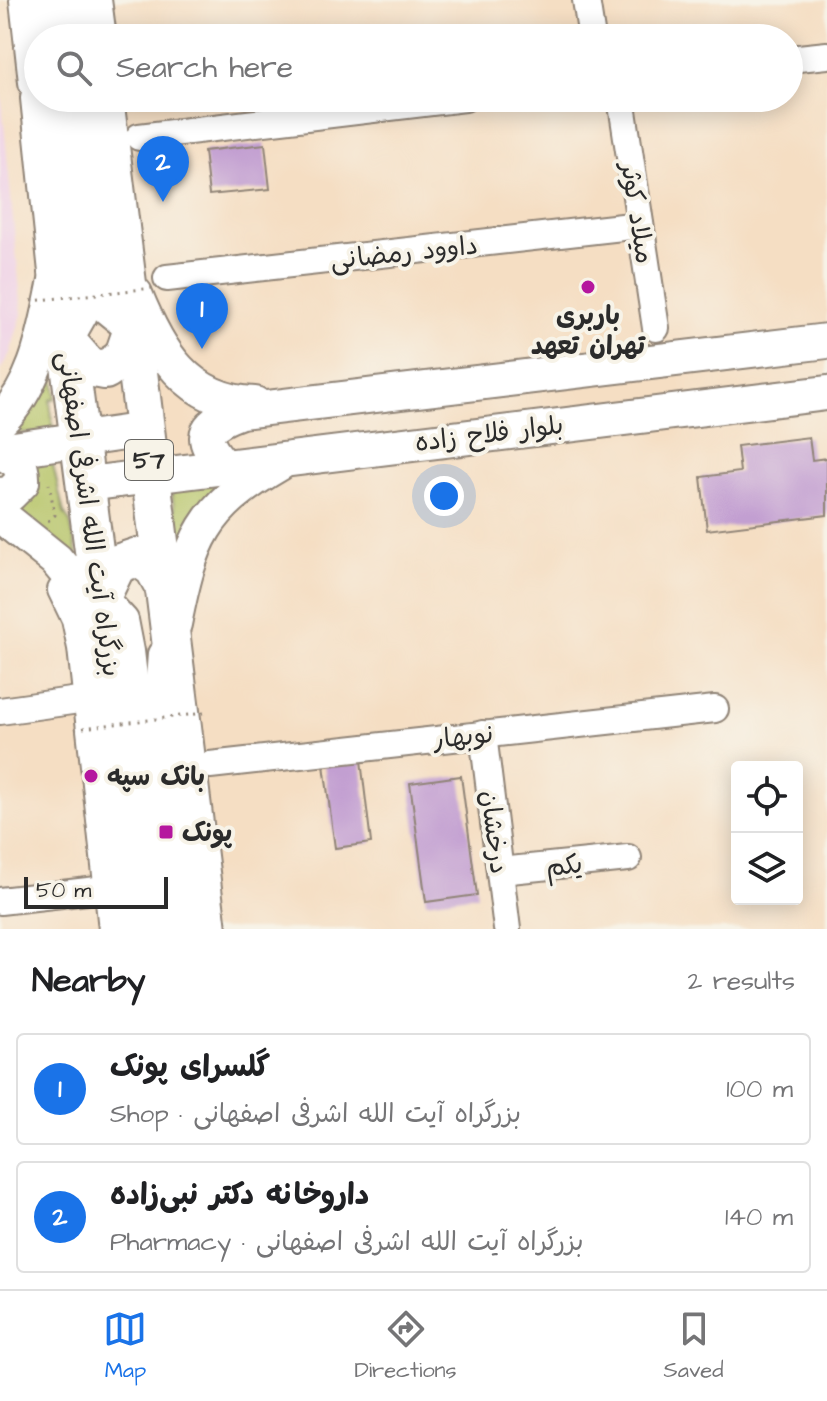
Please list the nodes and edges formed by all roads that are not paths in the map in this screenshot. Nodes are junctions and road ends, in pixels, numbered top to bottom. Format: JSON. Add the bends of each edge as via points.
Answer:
{"nodes":[{"id":1,"x":29,"y":0,"type":"edge"},
{"id":2,"x":52,"y":0,"type":"edge"},
{"id":3,"x":72,"y":0,"type":"edge"},
{"id":4,"x":92,"y":0,"type":"edge"},
{"id":5,"x":586,"y":0,"type":"edge"},
{"id":6,"x":32,"y":24,"type":"edge"},
{"id":7,"x":55,"y":24,"type":"edge"},
{"id":8,"x":75,"y":24,"type":"edge"},
{"id":9,"x":95,"y":24,"type":"edge"},
{"id":10,"x":590,"y":24,"type":"edge"},
{"id":11,"x":827,"y":55,"type":"edge"},
{"id":12,"x":803,"y":58,"type":"edge"},
{"id":13,"x":41,"y":112,"type":"edge"},
{"id":14,"x":65,"y":112,"type":"edge"},
{"id":15,"x":84,"y":112,"type":"edge"},
{"id":16,"x":107,"y":112,"type":"edge"},
{"id":17,"x":348,"y":112,"type":"edge"},
{"id":18,"x":623,"y":112,"type":"edge"},
{"id":19,"x":139,"y":137,"type":"dead end"},
{"id":20,"x":640,"y":225,"type":"junction"},
{"id":21,"x":58,"y":272,"type":"junction"},
{"id":22,"x":148,"y":278,"type":"junction"},
{"id":23,"x":656,"y":328,"type":"dead end"},
{"id":24,"x":132,"y":332,"type":"junction"},
{"id":25,"x":827,"y":341,"type":"edge"},
{"id":26,"x":68,"y":343,"type":"junction"},
{"id":27,"x":616,"y":366,"type":"junction"},
{"id":28,"x":827,"y":393,"type":"edge"},
{"id":29,"x":283,"y":404,"type":"junction"},
{"id":30,"x":620,"y":417,"type":"junction"},
{"id":31,"x":0,"y":421,"type":"edge"},
{"id":32,"x":145,"y":430,"type":"junction"},
{"id":33,"x":81,"y":441,"type":"junction"},
{"id":34,"x":0,"y":452,"type":"edge"},
{"id":35,"x":291,"y":457,"type":"junction"},
{"id":36,"x":223,"y":465,"type":"junction"},
{"id":37,"x":150,"y":474,"type":"junction"},
{"id":38,"x":87,"y":484,"type":"junction"},
{"id":39,"x":0,"y":495,"type":"edge"},
{"id":40,"x":0,"y":515,"type":"edge"},
{"id":41,"x":38,"y":531,"type":"junction"},
{"id":42,"x":165,"y":588,"type":"junction"},
{"id":43,"x":102,"y":595,"type":"junction"},
{"id":44,"x":171,"y":636,"type":"junction"},
{"id":45,"x":109,"y":649,"type":"junction"},
{"id":46,"x":86,"y":699,"type":"junction"},
{"id":47,"x":715,"y":709,"type":"dead end"},
{"id":48,"x":0,"y":711,"type":"edge"},
{"id":49,"x":483,"y":734,"type":"junction"},
{"id":50,"x":210,"y":765,"type":"dead end"},
{"id":51,"x":628,"y":858,"type":"dead end"},
{"id":52,"x":500,"y":871,"type":"junction"},
{"id":53,"x":106,"y":889,"type":"junction"},
{"id":54,"x":0,"y":901,"type":"edge"},
{"id":55,"x":112,"y":929,"type":"edge"},
{"id":56,"x":143,"y":929,"type":"edge"},
{"id":57,"x":163,"y":929,"type":"edge"},
{"id":58,"x":184,"y":929,"type":"edge"},
{"id":59,"x":207,"y":929,"type":"edge"},
{"id":60,"x":507,"y":929,"type":"edge"}],
"edges":[{"from":1,"to":6,"type":"highway"},
{"from":2,"to":7,"type":"street"},
{"from":3,"to":8,"type":"street"},
{"from":4,"to":9,"type":"highway"},
{"from":5,"to":10,"type":"street"},
{"from":11,"to":12,"type":"street"},
{"from":13,"to":21,"type":"highway","name":"بزرگراه آیت الله اشرفی اصفهانی","number":"57"},
{"from":14,"to":26,"type":"street","via":[[84,315]]},
{"from":15,"to":24,"type":"street","via":[[106,311]]},
{"from":16,"to":22,"type":"highway","number":"57"},
{"from":17,"to":19,"type":"street"},
{"from":18,"to":20,"type":"street","name":"میلاد کوثر"},
{"from":20,"to":22,"type":"street","name":"داوود رمضانی"},
{"from":20,"to":23,"type":"street","name":"میلاد کوثر"},
{"from":21,"to":26,"type":"highway","name":"بزرگراه آیت الله اشرفی اصفهانی","number":"57"},
{"from":21,"to":31,"type":"main road","via":[[29,381],[19,402]]},
{"from":22,"to":24,"type":"highway","number":"57"},
{"from":22,"to":29,"type":"main road","via":[[152,335],[188,381],[216,398]]},
{"from":24,"to":26,"type":"highway","via":[[123,358],[105,370],[89,367]]},
{"from":24,"to":32,"type":"highway","number":"57"},
{"from":25,"to":27,"type":"main road","name":"بلوار فلاح زاده"},
{"from":26,"to":33,"type":"highway","name":"بزرگراه آیت الله اشرفی اصفهانی","number":"57"},
{"from":27,"to":29,"type":"main road","name":"بلوار فلاح زاده"},
{"from":27,"to":30,"type":"main road","via":[[649,369],[658,386],[653,402]]},
{"from":28,"to":30,"type":"main road","name":"بلوار فلاح زاده"},
{"from":29,"to":36,"type":"main road","via":[[217,420],[208,429],[206,441]]},
{"from":30,"to":35,"type":"main road","name":"بلوار فلاح زاده"},
{"from":32,"to":33,"type":"main road"},
{"from":32,"to":37,"type":"highway","number":"57"},
{"from":33,"to":34,"type":"main road"},
{"from":33,"to":38,"type":"highway","name":"بزرگراه آیت الله اشرفی اصفهانی","number":"57"},
{"from":34,"to":39,"type":"main road","via":[[15,458],[22,482],[10,494]]},
{"from":35,"to":36,"type":"main road","name":"بلوار فلاح زاده"},
{"from":35,"to":44,"type":"main road","via":[[243,485],[202,531],[190,552]]},
{"from":36,"to":37,"type":"main road","name":"بلوار فلاح زاده"},
{"from":37,"to":38,"type":"main road","name":"بلوار فلاح زاده"},
{"from":37,"to":42,"type":"highway","number":"57"},
{"from":38,"to":43,"type":"highway","name":"بزرگراه آیت الله اشرفی اصفهانی","number":"57"},
{"from":40,"to":41,"type":"main road"},
{"from":41,"to":45,"type":"main road","via":[[71,578]]},
{"from":41,"to":46,"type":"street","via":[[75,619]]},
{"from":42,"to":43,"type":"highway","via":[[154,568],[138,557],[117,564]]},
{"from":42,"to":44,"type":"highway","number":"57"},
{"from":42,"to":58,"type":"street","via":[[157,706]]},
{"from":43,"to":45,"type":"highway","name":"بزرگراه آیت الله اشرفی اصفهانی","number":"57"},
{"from":43,"to":57,"type":"street","via":[[125,620],[131,651]]},
{"from":44,"to":59,"type":"highway","number":"57"},
{"from":45,"to":56,"type":"highway","name":"بزرگراه آیت الله اشرفی اصفهانی","number":"57"},
{"from":46,"to":48,"type":"street"},
{"from":46,"to":53,"type":"street"},
{"from":47,"to":49,"type":"street","name":"نوبهار"},
{"from":49,"to":50,"type":"street","name":"نوبهار"},
{"from":49,"to":52,"type":"street","name":"درخشان"},
{"from":51,"to":52,"type":"street","name":"یکم"},
{"from":52,"to":60,"type":"street","name":"درخشان"},
{"from":53,"to":54,"type":"street"},
{"from":53,"to":55,"type":"street"}]}
